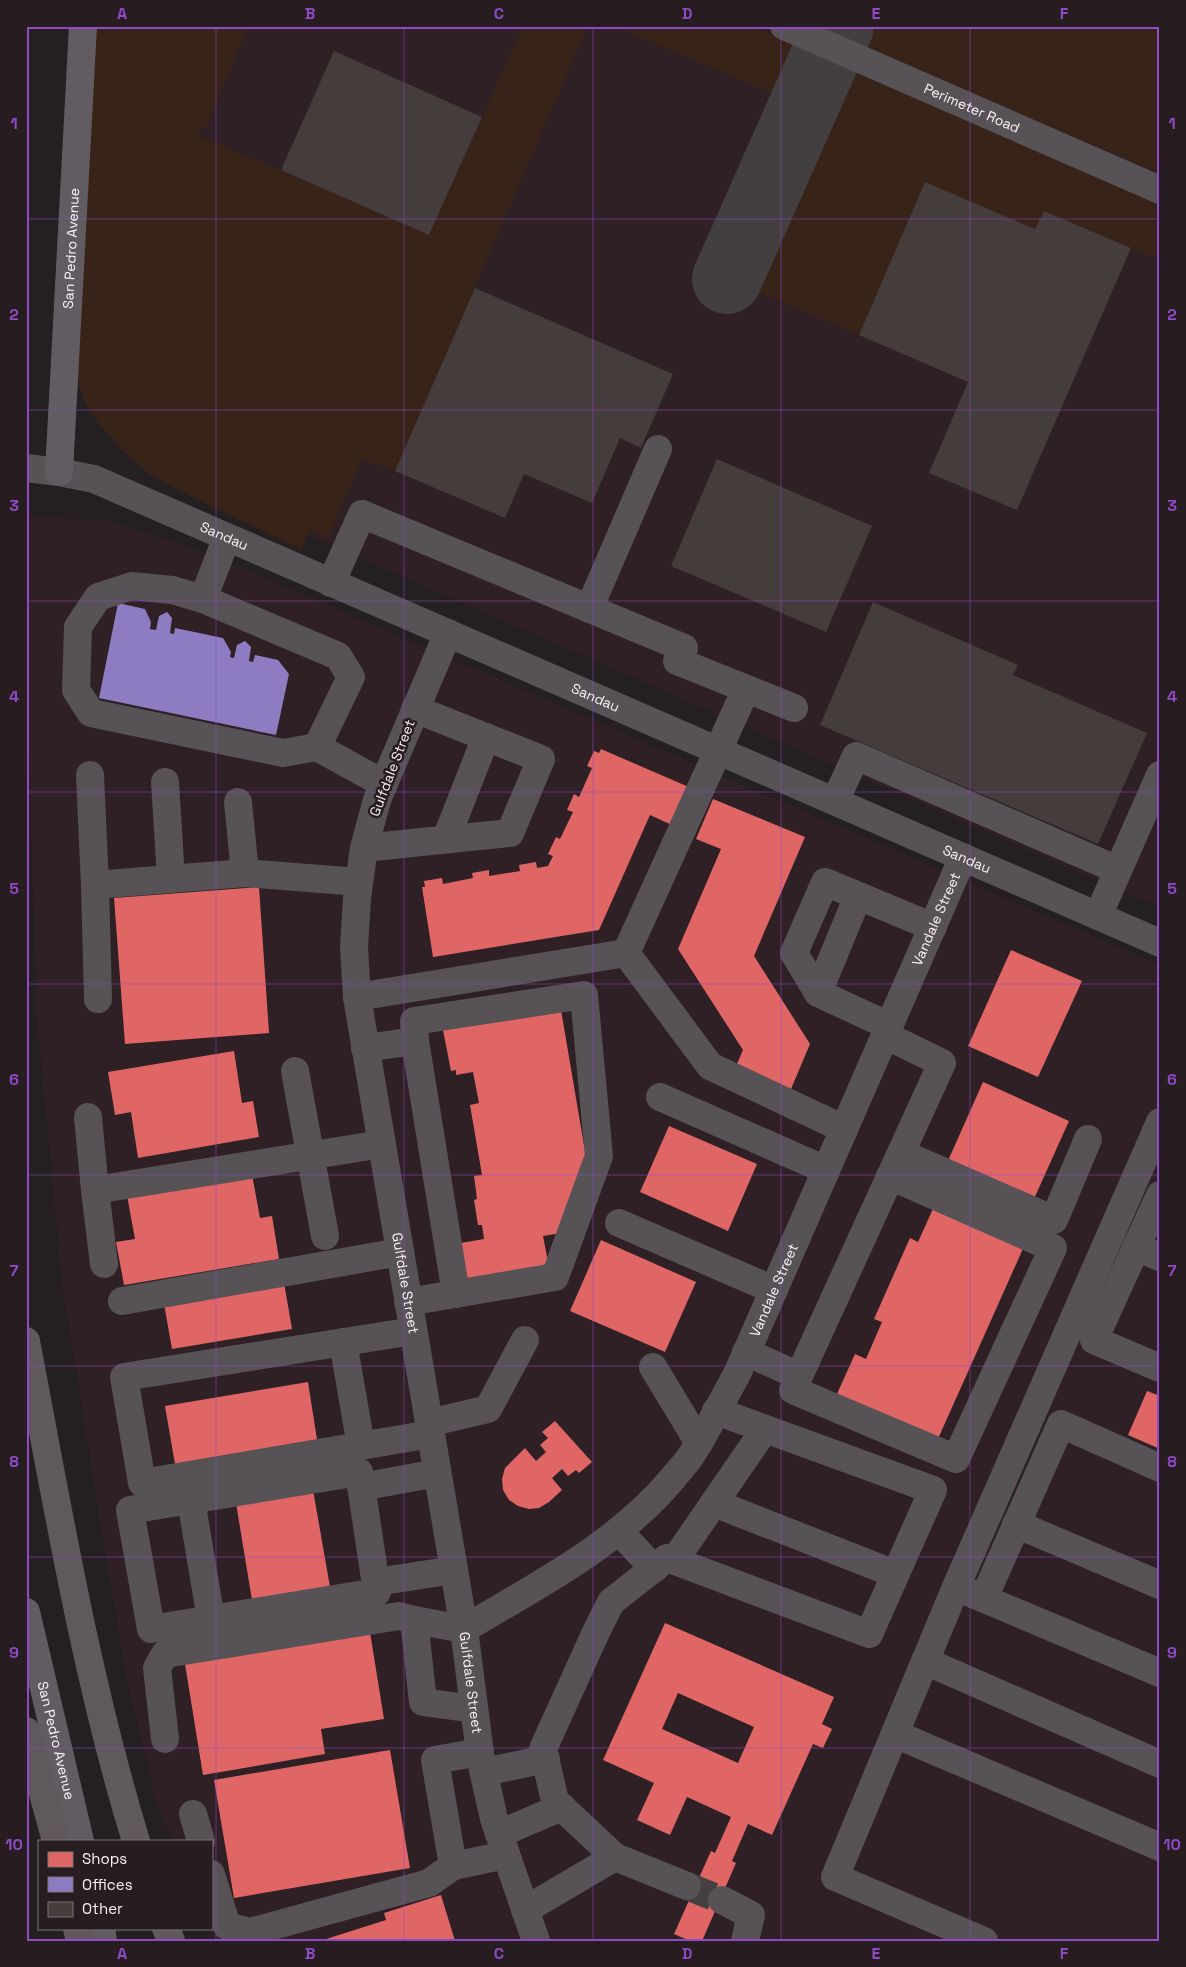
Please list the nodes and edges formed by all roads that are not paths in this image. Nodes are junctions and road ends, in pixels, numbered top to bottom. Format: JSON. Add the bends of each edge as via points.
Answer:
{"nodes":[{"id":1,"x":83,"y":26,"type":"edge"},
{"id":2,"x":784,"y":26,"type":"edge"},
{"id":3,"x":1160,"y":190,"type":"edge"},
{"id":4,"x":658,"y":449,"type":"dead end"},
{"id":5,"x":26,"y":468,"type":"edge"},
{"id":6,"x":59,"y":472,"type":"junction"},
{"id":7,"x":227,"y":538,"type":"junction"},
{"id":8,"x":331,"y":583,"type":"junction"},
{"id":9,"x":203,"y":599,"type":"junction"},
{"id":10,"x":589,"y":608,"type":"junction"},
{"id":11,"x":448,"y":633,"type":"junction"},
{"id":12,"x":746,"y":689,"type":"junction"},
{"id":13,"x":794,"y":708,"type":"dead end"},
{"id":14,"x":415,"y":709,"type":"junction"},
{"id":15,"x":486,"y":737,"type":"junction"},
{"id":16,"x":317,"y":747,"type":"junction"},
{"id":17,"x":719,"y":751,"type":"junction"},
{"id":18,"x":90,"y":775,"type":"dead end"},
{"id":19,"x":1160,"y":776,"type":"edge"},
{"id":20,"x":165,"y":782,"type":"dead end"},
{"id":21,"x":384,"y":784,"type":"junction"},
{"id":22,"x":238,"y":802,"type":"dead end"},
{"id":23,"x":835,"y":802,"type":"junction"},
{"id":24,"x":446,"y":839,"type":"junction"},
{"id":25,"x":364,"y":848,"type":"junction"},
{"id":26,"x":963,"y":857,"type":"junction"},
{"id":27,"x":1118,"y":870,"type":"junction"},
{"id":28,"x":245,"y":873,"type":"junction"},
{"id":29,"x":171,"y":879,"type":"junction"},
{"id":30,"x":359,"y":882,"type":"junction"},
{"id":31,"x":96,"y":885,"type":"junction"},
{"id":32,"x":858,"y":896,"type":"junction"},
{"id":33,"x":1098,"y":916,"type":"junction"},
{"id":34,"x":933,"y":927,"type":"junction"},
{"id":35,"x":1160,"y":943,"type":"edge"},
{"id":36,"x":626,"y":953,"type":"junction"},
{"id":37,"x":818,"y":993,"type":"junction"},
{"id":38,"x":357,"y":997,"type":"junction"},
{"id":39,"x":98,"y":999,"type":"dead end"},
{"id":40,"x":887,"y":1031,"type":"junction"},
{"id":41,"x":415,"y":1041,"type":"junction"},
{"id":42,"x":365,"y":1048,"type":"junction"},
{"id":43,"x":295,"y":1071,"type":"dead end"},
{"id":44,"x":660,"y":1097,"type":"dead end"},
{"id":45,"x":88,"y":1117,"type":"dead end"},
{"id":46,"x":1160,"y":1122,"type":"edge"},
{"id":47,"x":844,"y":1129,"type":"junction"},
{"id":48,"x":1088,"y":1139,"type":"dead end"},
{"id":49,"x":382,"y":1144,"type":"junction"},
{"id":50,"x":310,"y":1156,"type":"junction"},
{"id":51,"x":896,"y":1164,"type":"junction"},
{"id":52,"x":826,"y":1170,"type":"junction"},
{"id":53,"x":96,"y":1190,"type":"junction"},
{"id":54,"x":1160,"y":1195,"type":"edge"},
{"id":55,"x":619,"y":1224,"type":"dead end"},
{"id":56,"x":325,"y":1236,"type":"dead end"},
{"id":57,"x":400,"y":1252,"type":"junction"},
{"id":58,"x":1148,"y":1252,"type":"edge"},
{"id":59,"x":104,"y":1264,"type":"dead end"},
{"id":60,"x":774,"y":1290,"type":"junction"},
{"id":61,"x":456,"y":1294,"type":"junction"},
{"id":62,"x":122,"y":1301,"type":"dead end"},
{"id":63,"x":408,"y":1302,"type":"junction"},
{"id":64,"x":414,"y":1331,"type":"junction"},
{"id":65,"x":525,"y":1340,"type":"dead end"},
{"id":66,"x":26,"y":1342,"type":"edge"},
{"id":67,"x":343,"y":1342,"type":"junction"},
{"id":68,"x":746,"y":1352,"type":"junction"},
{"id":69,"x":653,"y":1367,"type":"dead end"},
{"id":70,"x":1160,"y":1368,"type":"edge"},
{"id":71,"x":799,"y":1376,"type":"junction"},
{"id":72,"x":716,"y":1411,"type":"junction"},
{"id":73,"x":430,"y":1429,"type":"junction"},
{"id":74,"x":765,"y":1429,"type":"junction"},
{"id":75,"x":699,"y":1443,"type":"junction"},
{"id":76,"x":361,"y":1446,"type":"junction"},
{"id":77,"x":1160,"y":1468,"type":"edge"},
{"id":78,"x":437,"y":1473,"type":"junction"},
{"id":79,"x":361,"y":1487,"type":"junction"},
{"id":80,"x":191,"y":1500,"type":"junction"},
{"id":81,"x":714,"y":1503,"type":"junction"},
{"id":82,"x":1016,"y":1524,"type":"junction"},
{"id":83,"x":619,"y":1531,"type":"junction"},
{"id":84,"x":664,"y":1565,"type":"junction"},
{"id":85,"x":454,"y":1570,"type":"junction"},
{"id":86,"x":895,"y":1574,"type":"junction"},
{"id":87,"x":376,"y":1582,"type":"junction"},
{"id":88,"x":1160,"y":1585,"type":"edge"},
{"id":89,"x":956,"y":1587,"type":"junction"},
{"id":90,"x":984,"y":1598,"type":"junction"},
{"id":91,"x":26,"y":1612,"type":"edge"},
{"id":92,"x":211,"y":1619,"type":"junction"},
{"id":93,"x":414,"y":1620,"type":"junction"},
{"id":94,"x":464,"y":1629,"type":"junction"},
{"id":95,"x":925,"y":1661,"type":"junction"},
{"id":96,"x":1160,"y":1673,"type":"edge"},
{"id":97,"x":474,"y":1708,"type":"junction"},
{"id":98,"x":26,"y":1731,"type":"edge"},
{"id":99,"x":895,"y":1734,"type":"junction"},
{"id":100,"x":165,"y":1738,"type":"dead end"},
{"id":101,"x":546,"y":1759,"type":"junction"},
{"id":102,"x":482,"y":1762,"type":"junction"},
{"id":103,"x":1160,"y":1764,"type":"edge"},
{"id":104,"x":562,"y":1807,"type":"junction"},
{"id":105,"x":193,"y":1814,"type":"dead end"},
{"id":106,"x":56,"y":1840,"type":"edge"},
{"id":107,"x":80,"y":1840,"type":"edge"},
{"id":108,"x":136,"y":1840,"type":"edge"},
{"id":109,"x":201,"y":1840,"type":"edge"},
{"id":110,"x":503,"y":1844,"type":"junction"},
{"id":111,"x":1160,"y":1847,"type":"edge"},
{"id":112,"x":615,"y":1857,"type":"junction"},
{"id":113,"x":452,"y":1866,"type":"junction"},
{"id":114,"x":212,"y":1877,"type":"edge"},
{"id":115,"x":688,"y":1886,"type":"tunnel mouth"},
{"id":116,"x":722,"y":1900,"type":"tunnel mouth"},
{"id":117,"x":525,"y":1910,"type":"junction"},
{"id":118,"x":536,"y":1941,"type":"edge"},
{"id":119,"x":745,"y":1941,"type":"edge"},
{"id":120,"x":984,"y":1941,"type":"edge"}],
"edges":[{"from":1,"to":6,"type":"main road","name":"San Pedro Avenue"},
{"from":2,"to":3,"type":"street","name":"Perimeter Road"},
{"from":4,"to":10,"type":"street"},
{"from":5,"to":6,"type":"street","name":"Sandau"},
{"from":6,"to":7,"type":"street","name":"Sandau","via":[[112,485]]},
{"from":7,"to":8,"type":"street","name":"Sandau"},
{"from":7,"to":9,"type":"street"},
{"from":8,"to":10,"type":"street","via":[[362,514]]},
{"from":8,"to":11,"type":"street","name":"Sandau"},
{"from":9,"to":16,"type":"street","via":[[338,656],[351,676]]},
{"from":9,"to":16,"type":"street","via":[[172,590],[132,586],[98,597],[78,627],[76,690],[91,713],[283,754]]},
{"from":10,"to":12,"type":"street","via":[[684,648],[677,661]]},
{"from":11,"to":14,"type":"street","name":"Gulfdale Street"},
{"from":11,"to":17,"type":"street","name":"Sandau"},
{"from":12,"to":13,"type":"street"},
{"from":12,"to":17,"type":"street"},
{"from":14,"to":15,"type":"street"},
{"from":14,"to":21,"type":"street","name":"Gulfdale Street"},
{"from":15,"to":24,"type":"street"},
{"from":15,"to":24,"type":"street","via":[[540,759],[510,833]]},
{"from":16,"to":21,"type":"street"},
{"from":17,"to":23,"type":"street","name":"Sandau"},
{"from":17,"to":36,"type":"street"},
{"from":18,"to":31,"type":"street"},
{"from":19,"to":27,"type":"street"},
{"from":20,"to":29,"type":"street"},
{"from":21,"to":25,"type":"street","name":"Gulfdale Street"},
{"from":22,"to":28,"type":"street"},
{"from":23,"to":26,"type":"street","name":"Sandau"},
{"from":23,"to":27,"type":"street","via":[[856,756]]},
{"from":24,"to":25,"type":"street"},
{"from":25,"to":30,"type":"street","name":"Gulfdale Street"},
{"from":26,"to":33,"type":"street","name":"Sandau"},
{"from":26,"to":34,"type":"street","name":"Vandale Street"},
{"from":27,"to":33,"type":"street"},
{"from":28,"to":29,"type":"street"},
{"from":28,"to":30,"type":"street"},
{"from":29,"to":31,"type":"street"},
{"from":30,"to":38,"type":"street","name":"Gulfdale Street","via":[[354,947]]},
{"from":31,"to":39,"type":"street"},
{"from":32,"to":34,"type":"street"},
{"from":32,"to":37,"type":"street"},
{"from":32,"to":37,"type":"street","via":[[825,882],[794,953]]},
{"from":33,"to":35,"type":"street","name":"Sandau"},
{"from":34,"to":40,"type":"street","name":"Vandale Street"},
{"from":36,"to":38,"type":"street"},
{"from":36,"to":47,"type":"street","via":[[710,1066]]},
{"from":37,"to":40,"type":"street"},
{"from":38,"to":42,"type":"street","name":"Gulfdale Street"},
{"from":40,"to":47,"type":"street","name":"Vandale Street"},
{"from":40,"to":51,"type":"street","via":[[942,1063]]},
{"from":41,"to":42,"type":"street"},
{"from":41,"to":61,"type":"street"},
{"from":41,"to":61,"type":"street","via":[[414,1022],[584,995],[599,1156],[555,1277]]},
{"from":42,"to":49,"type":"street","name":"Gulfdale Street"},
{"from":43,"to":50,"type":"street"},
{"from":44,"to":52,"type":"street"},
{"from":45,"to":53,"type":"street"},
{"from":46,"to":89,"type":"street"},
{"from":47,"to":52,"type":"street","name":"Vandale Street"},
{"from":48,"to":51,"type":"street","via":[[1054,1220]]},
{"from":49,"to":50,"type":"street"},
{"from":49,"to":57,"type":"street","name":"Gulfdale Street"},
{"from":50,"to":53,"type":"street"},
{"from":50,"to":56,"type":"street"},
{"from":51,"to":71,"type":"street"},
{"from":51,"to":71,"type":"street","via":[[1053,1248],[956,1459],[792,1390]]},
{"from":52,"to":60,"type":"street","name":"Vandale Street"},
{"from":53,"to":59,"type":"street"},
{"from":54,"to":58,"type":"street"},
{"from":55,"to":60,"type":"street"},
{"from":57,"to":62,"type":"street"},
{"from":57,"to":63,"type":"street","name":"Gulfdale Street"},
{"from":58,"to":70,"type":"street","via":[[1094,1340]]},
{"from":60,"to":68,"type":"street","name":"Vandale Street"},
{"from":61,"to":63,"type":"street"},
{"from":63,"to":64,"type":"street","name":"Gulfdale Street"},
{"from":64,"to":67,"type":"street"},
{"from":64,"to":73,"type":"street","name":"Gulfdale Street"},
{"from":65,"to":73,"type":"street","via":[[488,1408]]},
{"from":66,"to":108,"type":"highway","via":[[86,1648],[112,1760]]},
{"from":67,"to":76,"type":"street"},
{"from":67,"to":76,"type":"street","via":[[124,1377],[142,1483]]},
{"from":68,"to":71,"type":"street"},
{"from":68,"to":72,"type":"street","name":"Vandale Street"},
{"from":69,"to":75,"type":"street"},
{"from":72,"to":74,"type":"street"},
{"from":72,"to":75,"type":"street","name":"Vandale Street"},
{"from":73,"to":76,"type":"street"},
{"from":73,"to":78,"type":"street","name":"Gulfdale Street"},
{"from":74,"to":81,"type":"street"},
{"from":74,"to":86,"type":"street","via":[[933,1490]]},
{"from":75,"to":83,"type":"street","name":"Vandale Street","via":[[663,1490]]},
{"from":77,"to":82,"type":"street","via":[[1061,1424]]},
{"from":78,"to":79,"type":"street"},
{"from":78,"to":85,"type":"street","name":"Gulfdale Street"},
{"from":79,"to":80,"type":"street","via":[[358,1472]]},
{"from":79,"to":87,"type":"street"},
{"from":80,"to":92,"type":"street"},
{"from":80,"to":92,"type":"street","via":[[130,1510],[151,1629]]},
{"from":81,"to":84,"type":"street"},
{"from":81,"to":86,"type":"street"},
{"from":82,"to":88,"type":"street"},
{"from":82,"to":90,"type":"street"},
{"from":83,"to":84,"type":"street"},
{"from":83,"to":94,"type":"street","name":"Vandale Street","via":[[595,1550]]},
{"from":84,"to":86,"type":"street","via":[[869,1634]]},
{"from":84,"to":101,"type":"street","via":[[611,1602],[544,1749]]},
{"from":85,"to":87,"type":"street"},
{"from":85,"to":94,"type":"street","name":"Gulfdale Street"},
{"from":87,"to":92,"type":"street","via":[[377,1592]]},
{"from":89,"to":90,"type":"street"},
{"from":89,"to":95,"type":"street"},
{"from":90,"to":96,"type":"street"},
{"from":91,"to":107,"type":"main road","name":"San Pedro Avenue"},
{"from":93,"to":94,"type":"street"},
{"from":93,"to":97,"type":"street","via":[[423,1702]]},
{"from":93,"to":100,"type":"street","via":[[399,1616],[164,1654],[157,1668]]},
{"from":94,"to":97,"type":"street","name":"Gulfdale Street"},
{"from":95,"to":99,"type":"street"},
{"from":95,"to":103,"type":"street"},
{"from":97,"to":102,"type":"street","name":"Gulfdale Street"},
{"from":98,"to":106,"type":"highway"},
{"from":99,"to":111,"type":"street"},
{"from":99,"to":120,"type":"street","via":[[835,1877]]},
{"from":101,"to":102,"type":"street"},
{"from":101,"to":104,"type":"street","via":[[555,1800]]},
{"from":102,"to":110,"type":"street","name":"Gulfdale Street"},
{"from":102,"to":113,"type":"street","via":[[435,1760]]},
{"from":104,"to":110,"type":"street"},
{"from":104,"to":112,"type":"street"},
{"from":105,"to":109,"type":"street"},
{"from":110,"to":113,"type":"street"},
{"from":110,"to":117,"type":"street","name":"Gulfdale Street"},
{"from":112,"to":115,"type":"street"},
{"from":112,"to":117,"type":"street"},
{"from":113,"to":114,"type":"street","via":[[429,1884],[250,1932],[227,1926]]},
{"from":116,"to":119,"type":"street","via":[[751,1915]]},
{"from":117,"to":118,"type":"street","name":"Gulfdale Street"}]}
